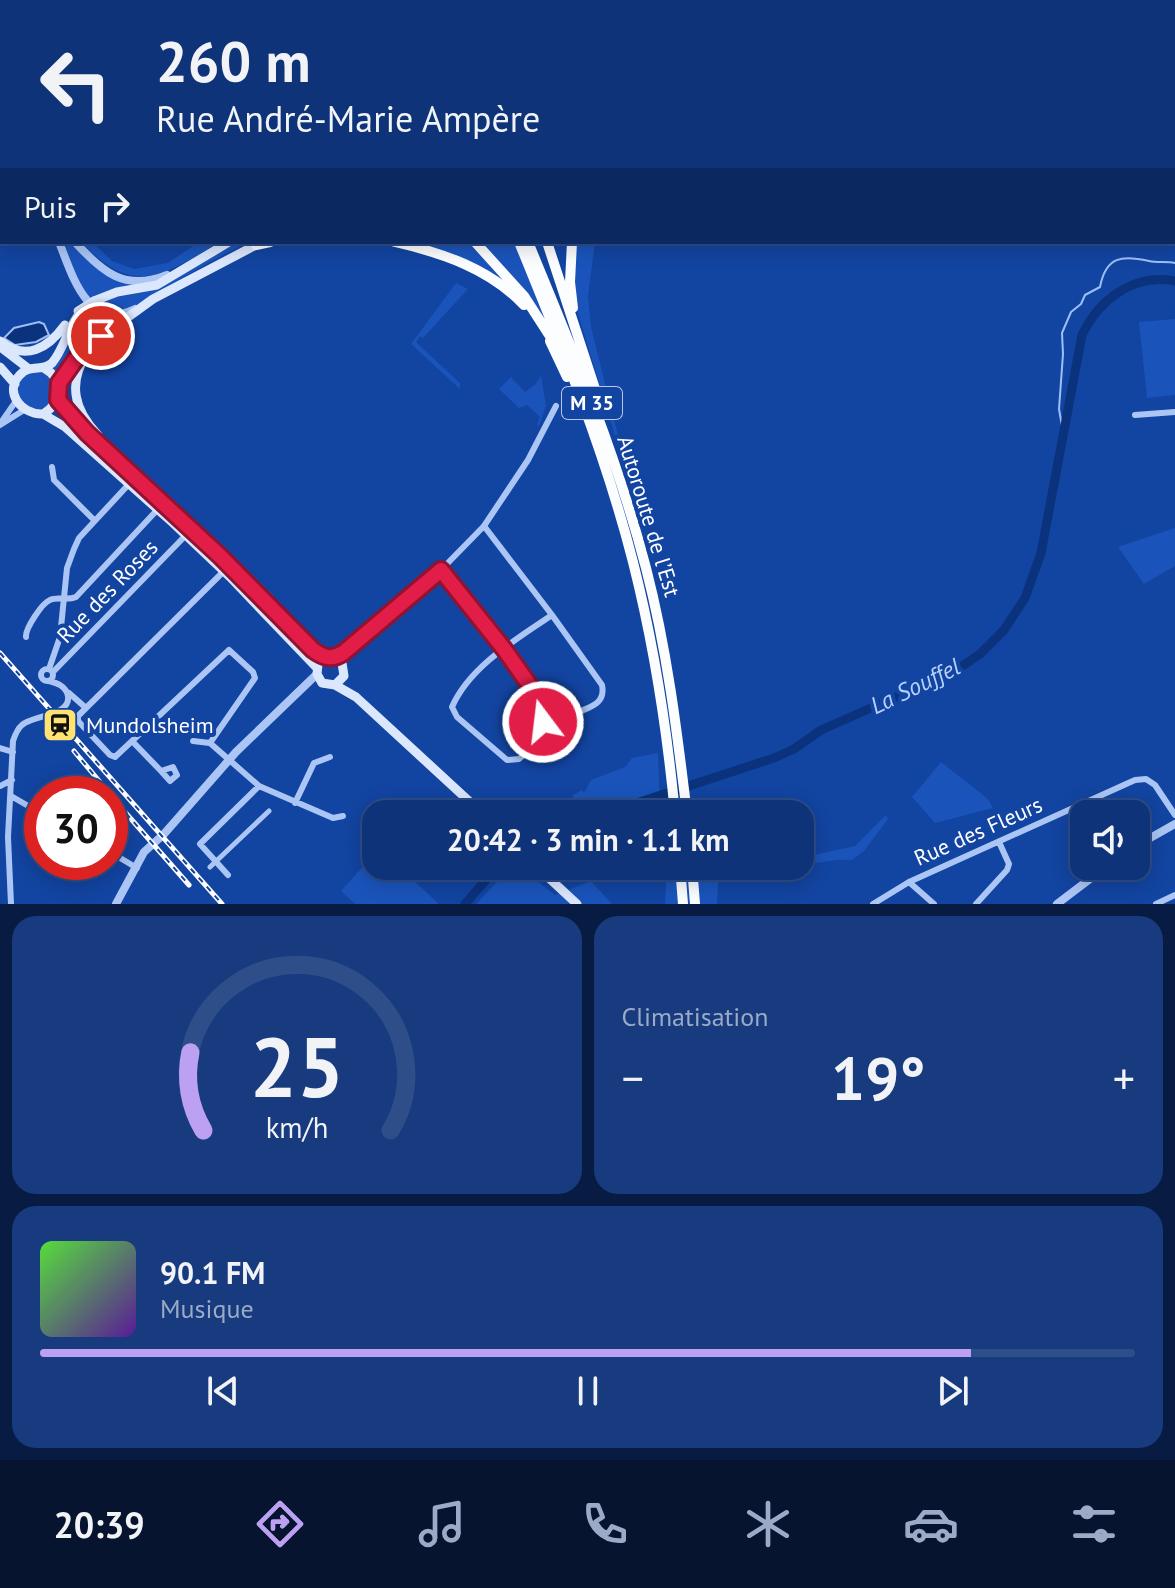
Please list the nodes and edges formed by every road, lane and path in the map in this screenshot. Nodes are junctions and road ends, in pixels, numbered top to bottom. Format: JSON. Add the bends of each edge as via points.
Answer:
{"nodes":[{"id":1,"x":60,"y":244,"type":"edge"},
{"id":2,"x":77,"y":244,"type":"edge"},
{"id":3,"x":226,"y":244,"type":"edge"},
{"id":4,"x":259,"y":244,"type":"edge"},
{"id":5,"x":401,"y":244,"type":"edge"},
{"id":6,"x":477,"y":244,"type":"edge"},
{"id":7,"x":520,"y":244,"type":"edge"},
{"id":8,"x":529,"y":244,"type":"edge"},
{"id":9,"x":548,"y":244,"type":"edge"},
{"id":10,"x":572,"y":244,"type":"edge"},
{"id":11,"x":200,"y":259,"type":"junction"},
{"id":12,"x":153,"y":299,"type":"junction"},
{"id":13,"x":79,"y":312,"type":"junction"},
{"id":14,"x":129,"y":316,"type":"junction"},
{"id":15,"x":0,"y":344,"type":"edge"},
{"id":16,"x":586,"y":363,"type":"junction"},
{"id":17,"x":0,"y":367,"type":"edge"},
{"id":18,"x":44,"y":368,"type":"junction"},
{"id":19,"x":29,"y":369,"type":"junction"},
{"id":20,"x":59,"y":383,"type":"junction"},
{"id":21,"x":15,"y":384,"type":"junction"},
{"id":22,"x":571,"y":385,"type":"junction"},
{"id":23,"x":58,"y":400,"type":"junction"},
{"id":24,"x":16,"y":401,"type":"junction"},
{"id":25,"x":556,"y":406,"type":"dead end"},
{"id":26,"x":24,"y":410,"type":"junction"},
{"id":27,"x":1175,"y":412,"type":"edge"},
{"id":28,"x":43,"y":414,"type":"junction"},
{"id":29,"x":1135,"y":415,"type":"dead end"},
{"id":30,"x":0,"y":424,"type":"edge"},
{"id":31,"x":602,"y":461,"type":"junction"},
{"id":32,"x":52,"y":467,"type":"dead end"},
{"id":33,"x":129,"y":484,"type":"junction"},
{"id":34,"x":153,"y":493,"type":"junction"},
{"id":35,"x":158,"y":509,"type":"junction"},
{"id":36,"x":95,"y":521,"type":"junction"},
{"id":37,"x":484,"y":526,"type":"junction"},
{"id":38,"x":186,"y":535,"type":"junction"},
{"id":39,"x":646,"y":567,"type":"junction"},
{"id":40,"x":441,"y":570,"type":"junction"},
{"id":41,"x":224,"y":573,"type":"junction"},
{"id":42,"x":65,"y":600,"type":"junction"},
{"id":43,"x":552,"y":615,"type":"junction"},
{"id":44,"x":26,"y":637,"type":"dead end"},
{"id":45,"x":358,"y":641,"type":"junction"},
{"id":46,"x":504,"y":649,"type":"junction"},
{"id":47,"x":331,"y":658,"type":"junction"},
{"id":48,"x":344,"y":671,"type":"junction"},
{"id":49,"x":51,"y":675,"type":"junction"},
{"id":50,"x":318,"y":675,"type":"junction"},
{"id":51,"x":335,"y":685,"type":"junction"},
{"id":52,"x":69,"y":693,"type":"junction"},
{"id":53,"x":86,"y":708,"type":"junction"},
{"id":54,"x":62,"y":711,"type":"junction"},
{"id":55,"x":548,"y":711,"type":"junction"},
{"id":56,"x":563,"y":718,"type":"junction"},
{"id":57,"x":547,"y":730,"type":"junction"},
{"id":58,"x":132,"y":741,"type":"junction"},
{"id":59,"x":193,"y":741,"type":"dead end"},
{"id":60,"x":210,"y":743,"type":"junction"},
{"id":61,"x":409,"y":747,"type":"junction"},
{"id":62,"x":0,"y":748,"type":"edge"},
{"id":63,"x":13,"y":752,"type":"junction"},
{"id":64,"x":330,"y":757,"type":"dead end"},
{"id":65,"x":229,"y":759,"type":"junction"},
{"id":66,"x":161,"y":771,"type":"dead end"},
{"id":67,"x":676,"y":771,"type":"junction"},
{"id":68,"x":12,"y":780,"type":"junction"},
{"id":69,"x":0,"y":786,"type":"edge"},
{"id":70,"x":259,"y":786,"type":"junction"},
{"id":71,"x":12,"y":792,"type":"junction"},
{"id":72,"x":466,"y":800,"type":"edge"},
{"id":73,"x":680,"y":800,"type":"edge"},
{"id":74,"x":24,"y":801,"type":"edge"},
{"id":75,"x":295,"y":803,"type":"junction"},
{"id":76,"x":269,"y":811,"type":"dead end"},
{"id":77,"x":1175,"y":815,"type":"edge"},
{"id":78,"x":343,"y":816,"type":"dead end"},
{"id":79,"x":1175,"y":824,"type":"edge"},
{"id":80,"x":1150,"y":838,"type":"edge"},
{"id":81,"x":999,"y":842,"type":"junction"},
{"id":82,"x":128,"y":863,"type":"edge"},
{"id":83,"x":213,"y":864,"type":"junction"},
{"id":84,"x":137,"y":868,"type":"junction"},
{"id":85,"x":228,"y":875,"type":"dead end"},
{"id":86,"x":551,"y":880,"type":"edge"},
{"id":87,"x":681,"y":880,"type":"edge"},
{"id":88,"x":693,"y":880,"type":"edge"},
{"id":89,"x":1089,"y":880,"type":"edge"},
{"id":90,"x":909,"y":882,"type":"junction"},
{"id":91,"x":1175,"y":895,"type":"edge"},
{"id":92,"x":11,"y":904,"type":"edge"},
{"id":93,"x":116,"y":904,"type":"edge"},
{"id":94,"x":577,"y":904,"type":"edge"},
{"id":95,"x":683,"y":904,"type":"edge"},
{"id":96,"x":695,"y":904,"type":"edge"},
{"id":97,"x":873,"y":904,"type":"edge"},
{"id":98,"x":934,"y":904,"type":"edge"},
{"id":99,"x":976,"y":904,"type":"edge"},
{"id":100,"x":1057,"y":904,"type":"edge"},
{"id":101,"x":1156,"y":904,"type":"edge"}],
"edges":[{"from":1,"to":12,"type":"street","via":[[81,293],[93,307],[122,313]]},
{"from":2,"to":11,"type":"street","via":[[100,268],[132,281],[164,277]]},
{"from":3,"to":11,"type":"main road"},
{"from":4,"to":12,"type":"main road"},
{"from":5,"to":22,"type":"highway","via":[[465,264],[504,287],[540,326]]},
{"from":6,"to":22,"type":"highway","via":[[534,310]]},
{"from":7,"to":31,"type":"highway","name":"Autoroute de l’Est","number":"M 35"},
{"from":8,"to":39,"type":"highway","name":"Autoroute de l’Est","number":"M 35","via":[[601,426]]},
{"from":9,"to":16,"type":"highway"},
{"from":10,"to":16,"type":"highway","via":[[571,291]]},
{"from":11,"to":13,"type":"main road","bridge":true,"via":[[152,288],[117,292]]},
{"from":12,"to":14,"type":"main road"},
{"from":13,"to":15,"type":"main road","via":[[42,348],[19,351]]},
{"from":13,"to":18,"type":"main road","via":[[53,362]]},
{"from":14,"to":20,"type":"main road","via":[[88,346]]},
{"from":14,"to":34,"type":"main road","via":[[87,354],[74,391],[79,411]]},
{"from":15,"to":19,"type":"main road"},
{"from":16,"to":39,"type":"highway"},
{"from":17,"to":21,"type":"main road"},
{"from":18,"to":19,"type":"main road"},
{"from":18,"to":20,"type":"main road"},
{"from":19,"to":21,"type":"main road"},
{"from":20,"to":23,"type":"main road"},
{"from":21,"to":24,"type":"main road"},
{"from":22,"to":31,"type":"highway"},
{"from":23,"to":28,"type":"main road"},
{"from":23,"to":34,"type":"main road"},
{"from":24,"to":26,"type":"main road"},
{"from":24,"to":30,"type":"street"},
{"from":25,"to":37,"type":"street"},
{"from":26,"to":28,"type":"main road"},
{"from":26,"to":30,"type":"street"},
{"from":27,"to":29,"type":"street"},
{"from":28,"to":33,"type":"main road"},
{"from":31,"to":67,"type":"highway","name":"Autoroute de l’Est","number":"M 35","via":[[633,561]]},
{"from":32,"to":36,"type":"street","via":[[54,480]]},
{"from":33,"to":35,"type":"main road"},
{"from":33,"to":36,"type":"street"},
{"from":34,"to":47,"type":"main road","via":[[313,650]]},
{"from":35,"to":38,"type":"main road"},
{"from":35,"to":42,"type":"street","via":[[76,597]]},
{"from":36,"to":42,"type":"street","via":[[71,557]]},
{"from":37,"to":40,"type":"street"},
{"from":37,"to":43,"type":"street"},
{"from":38,"to":41,"type":"main road"},
{"from":38,"to":49,"type":"street","name":"Rue des Roses"},
{"from":39,"to":67,"type":"highway","name":"Autoroute de l’Est","number":"M 35","via":[[671,690]]},
{"from":40,"to":45,"type":"street"},
{"from":40,"to":46,"type":"street"},
{"from":41,"to":50,"type":"main road","via":[[288,643],[294,643]]},
{"from":41,"to":53,"type":"street"},
{"from":42,"to":44,"type":"street","via":[[47,602]]},
{"from":42,"to":49,"type":"street"},
{"from":43,"to":46,"type":"street"},
{"from":43,"to":56,"type":"street","via":[[603,692],[599,702]]},
{"from":45,"to":47,"type":"street"},
{"from":45,"to":48,"type":"street"},
{"from":46,"to":55,"type":"street"},
{"from":46,"to":57,"type":"street","via":[[455,701],[453,713],[507,760],[519,759]]},
{"from":47,"to":48,"type":"main road"},
{"from":47,"to":50,"type":"main road"},
{"from":48,"to":51,"type":"main road"},
{"from":48,"to":61,"type":"main road"},
{"from":49,"to":52,"type":"street"},
{"from":49,"to":54,"type":"street","via":[[67,693]]},
{"from":50,"to":51,"type":"main road"},
{"from":50,"to":65,"type":"street"},
{"from":51,"to":61,"type":"main road","via":[[356,697]]},
{"from":52,"to":53,"type":"street"},
{"from":52,"to":54,"type":"street","via":[[70,702]]},
{"from":53,"to":58,"type":"street","via":[[78,721],[111,756]]},
{"from":54,"to":63,"type":"street","via":[[20,730]]},
{"from":55,"to":56,"type":"street"},
{"from":55,"to":57,"type":"street","via":[[543,722]]},
{"from":56,"to":57,"type":"street","via":[[560,730]]},
{"from":58,"to":60,"type":"street","via":[[229,650],[255,678]]},
{"from":58,"to":66,"type":"street"},
{"from":59,"to":60,"type":"street"},
{"from":60,"to":65,"type":"street"},
{"from":61,"to":72,"type":"main road"},
{"from":62,"to":63,"type":"street"},
{"from":63,"to":68,"type":"street"},
{"from":64,"to":75,"type":"street","via":[[314,763]]},
{"from":65,"to":70,"type":"street"},
{"from":65,"to":84,"type":"street","via":[[144,852]]},
{"from":67,"to":73,"type":"highway","name":"Autoroute de l’Est","number":"M 35"},
{"from":68,"to":69,"type":"street"},
{"from":68,"to":71,"type":"street"},
{"from":69,"to":71,"type":"street"},
{"from":70,"to":75,"type":"street"},
{"from":70,"to":83,"type":"street","via":[[200,844]]},
{"from":71,"to":74,"type":"street"},
{"from":71,"to":92,"type":"street"},
{"from":75,"to":78,"type":"street","via":[[333,818]]},
{"from":76,"to":83,"type":"street"},
{"from":77,"to":81,"type":"street","name":"Rue des Fleurs","via":[[1155,785],[1135,780]]},
{"from":79,"to":80,"type":"street"},
{"from":81,"to":90,"type":"street","name":"Rue des Fleurs"},
{"from":81,"to":99,"type":"street","via":[[1007,870]]},
{"from":82,"to":84,"type":"street"},
{"from":83,"to":85,"type":"street"},
{"from":84,"to":93,"type":"street"},
{"from":86,"to":94,"type":"main road"},
{"from":87,"to":95,"type":"highway"},
{"from":88,"to":96,"type":"highway"},
{"from":89,"to":100,"type":"street"},
{"from":90,"to":97,"type":"street","name":"Rue des Fleurs"},
{"from":90,"to":98,"type":"street"},
{"from":91,"to":101,"type":"street"}]}
